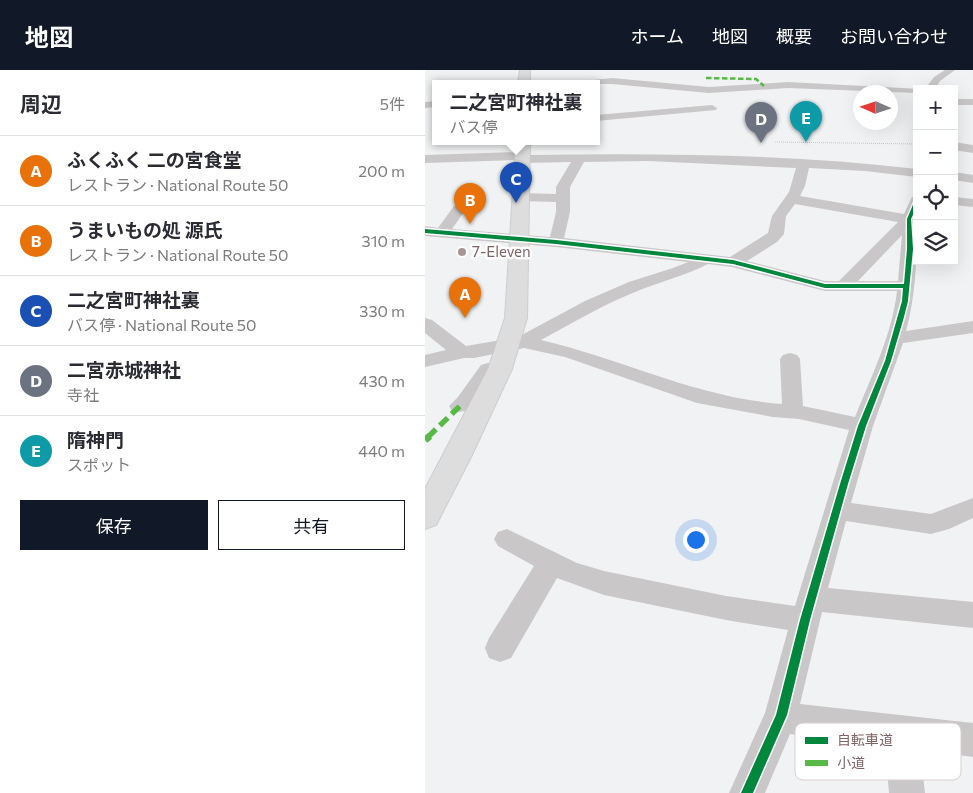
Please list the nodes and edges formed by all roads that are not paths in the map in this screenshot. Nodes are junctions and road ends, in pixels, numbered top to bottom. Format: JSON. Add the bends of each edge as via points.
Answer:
{"nodes":[{"id":1,"x":945,"y":70,"type":"edge"},
{"id":2,"x":951,"y":70,"type":"edge"},
{"id":3,"x":816,"y":76,"type":"dead end"},
{"id":4,"x":585,"y":80,"type":"edge"},
{"id":5,"x":933,"y":85,"type":"edge"},
{"id":6,"x":853,"y":86,"type":"edge"},
{"id":7,"x":853,"y":87,"type":"edge"},
{"id":8,"x":898,"y":89,"type":"edge"},
{"id":9,"x":709,"y":90,"type":"junction"},
{"id":10,"x":913,"y":90,"type":"edge"},
{"id":11,"x":958,"y":102,"type":"edge"},
{"id":12,"x":973,"y":102,"type":"edge"},
{"id":13,"x":600,"y":118,"type":"edge"},
{"id":14,"x":973,"y":136,"type":"edge"},
{"id":15,"x":958,"y":145,"type":"edge"},
{"id":16,"x":958,"y":146,"type":"edge"},
{"id":17,"x":591,"y":147,"type":"dead end"},
{"id":18,"x":973,"y":149,"type":"edge"},
{"id":19,"x":523,"y":152,"type":"edge"},
{"id":20,"x":581,"y":157,"type":"junction"},
{"id":21,"x":425,"y":159,"type":"edge"},
{"id":22,"x":803,"y":164,"type":"junction"},
{"id":23,"x":913,"y":173,"type":"edge"},
{"id":24,"x":958,"y":177,"type":"edge"},
{"id":25,"x":973,"y":179,"type":"edge"},
{"id":26,"x":521,"y":197,"type":"junction"},
{"id":27,"x":562,"y":198,"type":"junction"},
{"id":28,"x":791,"y":199,"type":"junction"},
{"id":29,"x":958,"y":202,"type":"edge"},
{"id":30,"x":973,"y":204,"type":"edge"},
{"id":31,"x":459,"y":209,"type":"dead end"},
{"id":32,"x":913,"y":210,"type":"edge"},
{"id":33,"x":909,"y":219,"type":"junction"},
{"id":34,"x":425,"y":232,"type":"edge"},
{"id":35,"x":442,"y":233,"type":"junction"},
{"id":36,"x":518,"y":240,"type":"junction"},
{"id":37,"x":556,"y":242,"type":"junction"},
{"id":38,"x":707,"y":259,"type":"junction"},
{"id":39,"x":733,"y":262,"type":"junction"},
{"id":40,"x":845,"y":286,"type":"junction"},
{"id":41,"x":906,"y":286,"type":"junction"},
{"id":42,"x":425,"y":324,"type":"edge"},
{"id":43,"x":973,"y":327,"type":"edge"},
{"id":44,"x":893,"y":339,"type":"junction"},
{"id":45,"x":516,"y":344,"type":"junction"},
{"id":46,"x":464,"y":352,"type":"junction"},
{"id":47,"x":790,"y":359,"type":"dead end"},
{"id":48,"x":425,"y":361,"type":"edge"},
{"id":49,"x":501,"y":368,"type":"junction"},
{"id":50,"x":460,"y":406,"type":"dead end"},
{"id":51,"x":793,"y":412,"type":"junction"},
{"id":52,"x":862,"y":426,"type":"junction"},
{"id":53,"x":973,"y":507,"type":"edge"},
{"id":54,"x":836,"y":510,"type":"junction"},
{"id":55,"x":425,"y":517,"type":"edge"},
{"id":56,"x":507,"y":539,"type":"dead end"},
{"id":57,"x":551,"y":563,"type":"junction"},
{"id":58,"x":809,"y":608,"type":"junction"},
{"id":59,"x":973,"y":615,"type":"edge"},
{"id":60,"x":500,"y":648,"type":"dead end"},
{"id":61,"x":781,"y":715,"type":"junction"},
{"id":62,"x":826,"y":723,"type":"edge"},
{"id":63,"x":906,"y":780,"type":"edge"},
{"id":64,"x":747,"y":793,"type":"edge"},
{"id":65,"x":907,"y":793,"type":"edge"}],
"edges":[{"from":1,"to":2,"type":"street"},
{"from":2,"to":5,"type":"street"},
{"from":3,"to":6,"type":"street"},
{"from":4,"to":9,"type":"street","via":[[590,77],[612,82]]},
{"from":7,"to":9,"type":"street","via":[[780,85]]},
{"from":8,"to":10,"type":"street"},
{"from":9,"to":13,"type":"street","via":[[703,97],[713,109]]},
{"from":11,"to":12,"type":"street"},
{"from":14,"to":15,"type":"street"},
{"from":16,"to":18,"type":"street"},
{"from":17,"to":20,"type":"street"},
{"from":19,"to":20,"type":"street"},
{"from":19,"to":21,"type":"street"},
{"from":19,"to":26,"type":"highway"},
{"from":20,"to":22,"type":"street"},
{"from":20,"to":27,"type":"street","via":[[563,187]]},
{"from":22,"to":23,"type":"street"},
{"from":22,"to":28,"type":"street","via":[[797,190]]},
{"from":24,"to":25,"type":"street"},
{"from":26,"to":27,"type":"street"},
{"from":26,"to":36,"type":"highway"},
{"from":27,"to":37,"type":"street","via":[[563,212]]},
{"from":28,"to":33,"type":"street"},
{"from":28,"to":39,"type":"street","via":[[779,214],[773,239]]},
{"from":29,"to":30,"type":"street"},
{"from":31,"to":35,"type":"street"},
{"from":32,"to":33,"type":"street"},
{"from":33,"to":40,"type":"street"},
{"from":33,"to":41,"type":"street"},
{"from":34,"to":35,"type":"street"},
{"from":35,"to":36,"type":"street"},
{"from":36,"to":37,"type":"street"},
{"from":36,"to":45,"type":"highway"},
{"from":37,"to":38,"type":"street"},
{"from":38,"to":39,"type":"street"},
{"from":38,"to":45,"type":"street","via":[[591,305]]},
{"from":39,"to":40,"type":"street","via":[[806,282]]},
{"from":40,"to":41,"type":"street"},
{"from":41,"to":44,"type":"street","via":[[905,301]]},
{"from":42,"to":46,"type":"street"},
{"from":43,"to":44,"type":"street"},
{"from":44,"to":52,"type":"street"},
{"from":45,"to":46,"type":"street"},
{"from":45,"to":49,"type":"highway"},
{"from":45,"to":51,"type":"street","via":[[571,353],[697,396]]},
{"from":46,"to":48,"type":"street"},
{"from":47,"to":51,"type":"street"},
{"from":49,"to":50,"type":"street","via":[[488,370]]},
{"from":49,"to":55,"type":"highway"},
{"from":51,"to":52,"type":"street"},
{"from":52,"to":54,"type":"street"},
{"from":53,"to":54,"type":"street","via":[[931,524]]},
{"from":54,"to":58,"type":"street"},
{"from":56,"to":57,"type":"street"},
{"from":57,"to":58,"type":"street","via":[[585,577],[627,588],[726,608]]},
{"from":57,"to":60,"type":"street"},
{"from":58,"to":59,"type":"street","via":[[823,600]]},
{"from":58,"to":61,"type":"street"},
{"from":61,"to":62,"type":"street"},
{"from":61,"to":64,"type":"street"},
{"from":63,"to":65,"type":"street"}]}
